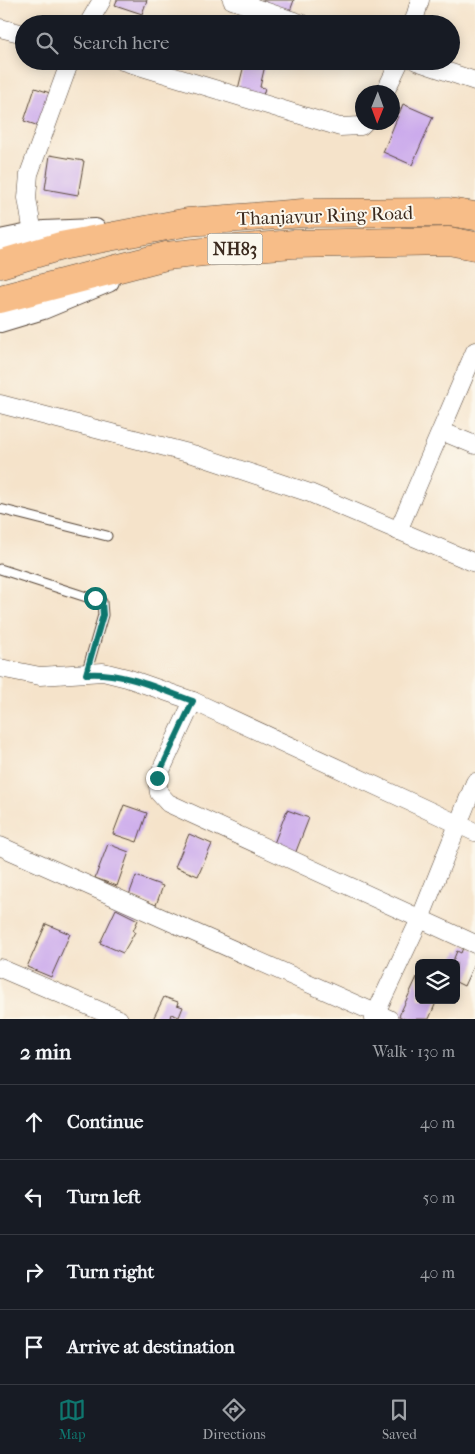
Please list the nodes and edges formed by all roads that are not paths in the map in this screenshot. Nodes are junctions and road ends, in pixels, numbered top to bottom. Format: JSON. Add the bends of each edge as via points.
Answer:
{"nodes":[{"id":1,"x":102,"y":0,"type":"edge"},
{"id":2,"x":232,"y":0,"type":"edge"},
{"id":3,"x":420,"y":0,"type":"edge"},
{"id":4,"x":93,"y":15,"type":"edge"},
{"id":5,"x":276,"y":15,"type":"edge"},
{"id":6,"x":415,"y":15,"type":"edge"},
{"id":7,"x":0,"y":28,"type":"edge"},
{"id":8,"x":15,"y":32,"type":"edge"},
{"id":9,"x":67,"y":70,"type":"edge"},
{"id":10,"x":152,"y":70,"type":"edge"},
{"id":11,"x":396,"y":70,"type":"edge"},
{"id":12,"x":443,"y":70,"type":"edge"},
{"id":13,"x":475,"y":81,"type":"edge"},
{"id":14,"x":388,"y":85,"type":"edge"},
{"id":15,"x":355,"y":126,"type":"edge"},
{"id":16,"x":475,"y":216,"type":"edge"},
{"id":17,"x":150,"y":229,"type":"junction"},
{"id":18,"x":33,"y":234,"type":"junction"},
{"id":19,"x":0,"y":241,"type":"edge"},
{"id":20,"x":475,"y":246,"type":"edge"},
{"id":21,"x":166,"y":256,"type":"junction"},
{"id":22,"x":0,"y":264,"type":"edge"},
{"id":23,"x":0,"y":299,"type":"edge"},
{"id":24,"x":0,"y":321,"type":"edge"},
{"id":25,"x":475,"y":351,"type":"edge"},
{"id":26,"x":0,"y":404,"type":"edge"},
{"id":27,"x":441,"y":431,"type":"junction"},
{"id":28,"x":475,"y":445,"type":"edge"},
{"id":29,"x":0,"y":510,"type":"edge"},
{"id":30,"x":398,"y":530,"type":"junction"},
{"id":31,"x":107,"y":536,"type":"dead end"},
{"id":32,"x":475,"y":564,"type":"edge"},
{"id":33,"x":0,"y":569,"type":"edge"},
{"id":34,"x":0,"y":668,"type":"edge"},
{"id":35,"x":86,"y":674,"type":"junction"},
{"id":36,"x":193,"y":701,"type":"junction"},
{"id":37,"x":475,"y":782,"type":"edge"},
{"id":38,"x":457,"y":824,"type":"junction"},
{"id":39,"x":475,"y":832,"type":"edge"},
{"id":40,"x":0,"y":846,"type":"edge"},
{"id":41,"x":420,"y":919,"type":"junction"},
{"id":42,"x":475,"y":944,"type":"edge"},
{"id":43,"x":0,"y":968,"type":"edge"},
{"id":44,"x":379,"y":1017,"type":"edge"},
{"id":45,"x":118,"y":1019,"type":"edge"}],
"edges":[{"from":1,"to":4,"type":"street"},
{"from":2,"to":5,"type":"street"},
{"from":3,"to":6,"type":"street"},
{"from":7,"to":8,"type":"street"},
{"from":9,"to":18,"type":"street","via":[[29,174],[27,198]]},
{"from":10,"to":15,"type":"street","via":[[340,127]]},
{"from":11,"to":14,"type":"street"},
{"from":12,"to":13,"type":"street"},
{"from":16,"to":17,"type":"highway","name":"Thanjavur Ring Road","number":"NH83","via":[[449,212],[303,213],[188,222]]},
{"from":17,"to":18,"type":"street"},
{"from":17,"to":22,"type":"highway","name":"Thanjavur Ring Road","number":"NH83","via":[[61,246]]},
{"from":18,"to":19,"type":"street"},
{"from":20,"to":21,"type":"highway","name":"Thanjavur Ring Road","number":"NH83","via":[[449,241],[293,244]]},
{"from":21,"to":23,"type":"highway","name":"Thanjavur Ring Road","number":"NH83"},
{"from":21,"to":24,"type":"street","via":[[42,308]]},
{"from":25,"to":27,"type":"street"},
{"from":26,"to":30,"type":"street","via":[[196,456],[310,493]]},
{"from":27,"to":28,"type":"street"},
{"from":27,"to":30,"type":"street"},
{"from":29,"to":31,"type":"lane"},
{"from":30,"to":32,"type":"street"},
{"from":33,"to":35,"type":"lane","via":[[102,602],[103,615]]},
{"from":34,"to":35,"type":"street","via":[[40,676]]},
{"from":35,"to":36,"type":"street","via":[[103,672],[127,678]]},
{"from":36,"to":38,"type":"street"},
{"from":36,"to":41,"type":"street","via":[[157,778],[159,793],[168,803]]},
{"from":37,"to":38,"type":"street"},
{"from":38,"to":39,"type":"street"},
{"from":38,"to":41,"type":"street"},
{"from":40,"to":44,"type":"street"},
{"from":41,"to":42,"type":"street"},
{"from":41,"to":44,"type":"street"},
{"from":43,"to":45,"type":"street"}]}
